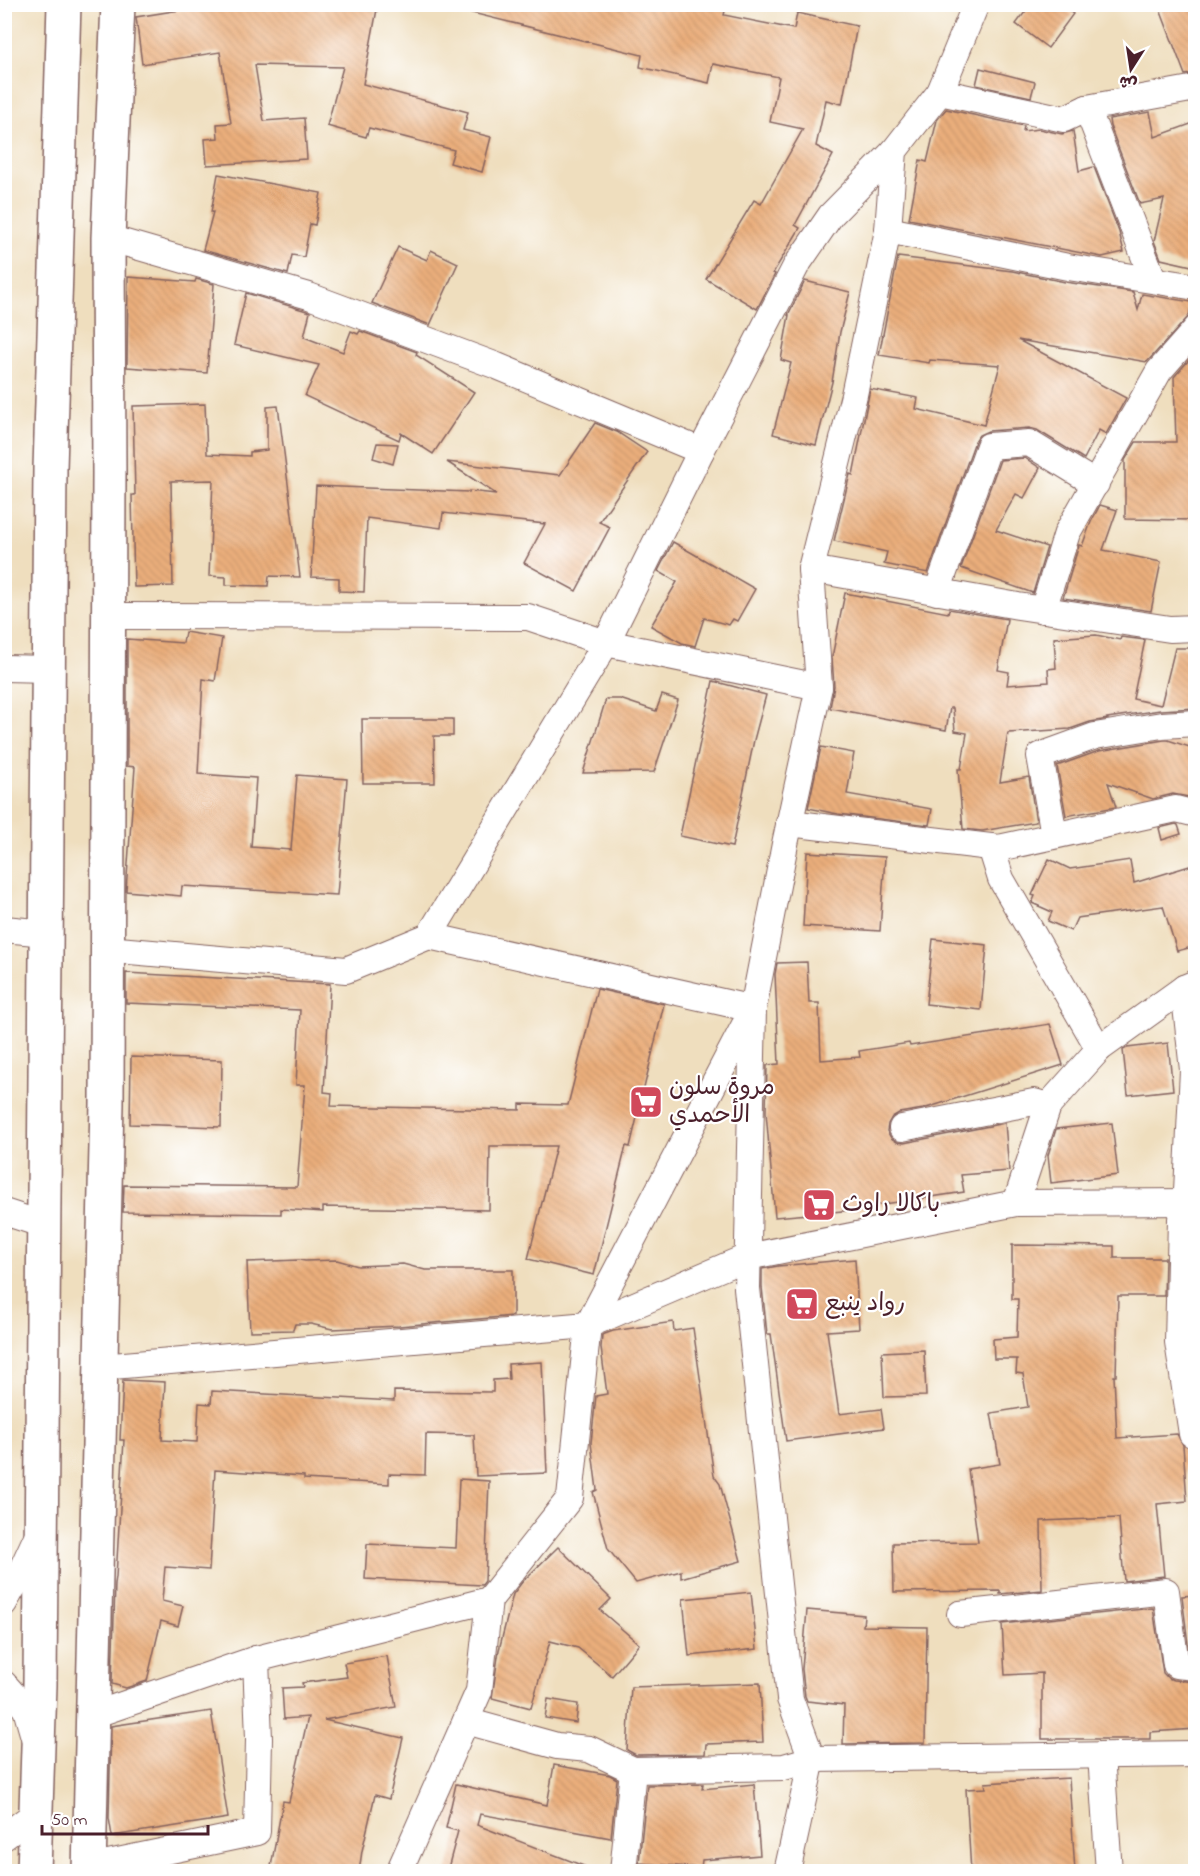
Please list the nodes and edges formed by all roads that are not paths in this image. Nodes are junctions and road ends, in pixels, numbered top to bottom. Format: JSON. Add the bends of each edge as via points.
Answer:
{"nodes":[{"id":1,"x":64,"y":4,"type":"edge"},
{"id":2,"x":118,"y":4,"type":"edge"},
{"id":3,"x":976,"y":4,"type":"edge"},
{"id":4,"x":1196,"y":88,"type":"edge"},
{"id":5,"x":940,"y":92,"type":"junction"},
{"id":6,"x":1087,"y":108,"type":"junction"},
{"id":7,"x":894,"y":151,"type":"junction"},
{"id":8,"x":888,"y":230,"type":"junction"},
{"id":9,"x":108,"y":238,"type":"junction"},
{"id":10,"x":1153,"y":279,"type":"junction"},
{"id":11,"x":1196,"y":287,"type":"edge"},
{"id":12,"x":1196,"y":329,"type":"edge"},
{"id":13,"x":701,"y":451,"type":"junction"},
{"id":14,"x":1096,"y":484,"type":"junction"},
{"id":15,"x":811,"y":569,"type":"junction"},
{"id":16,"x":937,"y":592,"type":"junction"},
{"id":17,"x":1043,"y":610,"type":"junction"},
{"id":18,"x":109,"y":616,"type":"junction"},
{"id":19,"x":1196,"y":628,"type":"edge"},
{"id":20,"x":606,"y":643,"type":"junction"},
{"id":21,"x":4,"y":668,"type":"edge"},
{"id":22,"x":49,"y":669,"type":"junction"},
{"id":23,"x":819,"y":687,"type":"junction"},
{"id":24,"x":1196,"y":723,"type":"edge"},
{"id":25,"x":1196,"y":814,"type":"edge"},
{"id":26,"x":789,"y":823,"type":"junction"},
{"id":27,"x":1053,"y":829,"type":"dead end"},
{"id":28,"x":991,"y":847,"type":"junction"},
{"id":29,"x":4,"y":929,"type":"edge"},
{"id":30,"x":46,"y":933,"type":"junction"},
{"id":31,"x":429,"y":936,"type":"junction"},
{"id":32,"x":107,"y":949,"type":"junction"},
{"id":33,"x":1190,"y":986,"type":"edge"},
{"id":34,"x":753,"y":1009,"type":"junction"},
{"id":35,"x":1099,"y":1049,"type":"junction"},
{"id":36,"x":1048,"y":1106,"type":"junction"},
{"id":37,"x":902,"y":1128,"type":"dead end"},
{"id":38,"x":1190,"y":1202,"type":"edge"},
{"id":39,"x":1016,"y":1203,"type":"junction"},
{"id":40,"x":4,"y":1212,"type":"edge"},
{"id":41,"x":44,"y":1225,"type":"junction"},
{"id":42,"x":747,"y":1257,"type":"junction"},
{"id":43,"x":588,"y":1325,"type":"junction"},
{"id":44,"x":101,"y":1367,"type":"junction"},
{"id":45,"x":1192,"y":1434,"type":"dead end"},
{"id":46,"x":41,"y":1526,"type":"junction"},
{"id":47,"x":489,"y":1600,"type":"junction"},
{"id":48,"x":4,"y":1603,"type":"edge"},
{"id":49,"x":960,"y":1614,"type":"dead end"},
{"id":50,"x":256,"y":1659,"type":"junction"},
{"id":51,"x":1196,"y":1667,"type":"edge"},
{"id":52,"x":4,"y":1684,"type":"edge"},
{"id":53,"x":93,"y":1715,"type":"junction"},
{"id":54,"x":466,"y":1721,"type":"junction"},
{"id":55,"x":38,"y":1749,"type":"junction"},
{"id":56,"x":1196,"y":1754,"type":"edge"},
{"id":57,"x":1101,"y":1755,"type":"junction"},
{"id":58,"x":812,"y":1759,"type":"junction"},
{"id":59,"x":633,"y":1770,"type":"junction"},
{"id":60,"x":36,"y":1813,"type":"junction"},
{"id":61,"x":4,"y":1837,"type":"edge"},
{"id":62,"x":89,"y":1869,"type":"edge"},
{"id":63,"x":34,"y":1872,"type":"edge"},
{"id":64,"x":399,"y":1872,"type":"edge"},
{"id":65,"x":622,"y":1872,"type":"edge"},
{"id":66,"x":787,"y":1872,"type":"edge"},
{"id":67,"x":1109,"y":1872,"type":"edge"}],
"edges":[{"from":1,"to":22,"type":"street","via":[[50,469]]},
{"from":2,"to":9,"type":"street"},
{"from":3,"to":5,"type":"street"},
{"from":4,"to":6,"type":"street"},
{"from":5,"to":6,"type":"street","via":[[1064,119]]},
{"from":5,"to":7,"type":"street"},
{"from":6,"to":10,"type":"street"},
{"from":7,"to":8,"type":"street"},
{"from":7,"to":13,"type":"street","via":[[831,215],[796,266]]},
{"from":8,"to":10,"type":"street","via":[[1068,267]]},
{"from":8,"to":15,"type":"street","via":[[854,395]]},
{"from":9,"to":13,"type":"street","via":[[309,296],[497,366]]},
{"from":9,"to":18,"type":"street"},
{"from":10,"to":11,"type":"street"},
{"from":12,"to":14,"type":"street","via":[[1159,372]]},
{"from":13,"to":20,"type":"street"},
{"from":14,"to":16,"type":"street","via":[[1029,443],[989,446]]},
{"from":14,"to":17,"type":"street","via":[[1067,533]]},
{"from":15,"to":16,"type":"street"},
{"from":15,"to":23,"type":"street"},
{"from":16,"to":17,"type":"street"},
{"from":17,"to":19,"type":"street","via":[[1170,629]]},
{"from":18,"to":20,"type":"street","via":[[528,617]]},
{"from":18,"to":32,"type":"street"},
{"from":20,"to":23,"type":"street"},
{"from":20,"to":31,"type":"street"},
{"from":21,"to":22,"type":"street"},
{"from":22,"to":30,"type":"street"},
{"from":23,"to":26,"type":"street"},
{"from":24,"to":27,"type":"street","via":[[1095,736],[1040,756]]},
{"from":25,"to":28,"type":"street","via":[[1176,809]]},
{"from":26,"to":28,"type":"street"},
{"from":26,"to":34,"type":"street"},
{"from":28,"to":35,"type":"street","via":[[1001,879]]},
{"from":29,"to":30,"type":"street"},
{"from":30,"to":41,"type":"street"},
{"from":31,"to":32,"type":"street","via":[[346,970]]},
{"from":31,"to":34,"type":"street"},
{"from":32,"to":44,"type":"street"},
{"from":33,"to":35,"type":"street"},
{"from":33,"to":38,"type":"street"},
{"from":34,"to":42,"type":"street"},
{"from":34,"to":43,"type":"street"},
{"from":35,"to":36,"type":"street"},
{"from":36,"to":37,"type":"street","via":[[1034,1102]]},
{"from":36,"to":39,"type":"street"},
{"from":38,"to":39,"type":"street"},
{"from":38,"to":45,"type":"street","via":[[1181,1219],[1178,1342]]},
{"from":39,"to":42,"type":"street"},
{"from":40,"to":41,"type":"street"},
{"from":41,"to":46,"type":"street"},
{"from":42,"to":43,"type":"street"},
{"from":42,"to":58,"type":"street","via":[[747,1288],[790,1699]]},
{"from":43,"to":44,"type":"street"},
{"from":43,"to":47,"type":"street","via":[[570,1498]]},
{"from":44,"to":53,"type":"street"},
{"from":46,"to":48,"type":"street"},
{"from":46,"to":55,"type":"street"},
{"from":47,"to":50,"type":"street"},
{"from":47,"to":54,"type":"street","via":[[479,1691]]},
{"from":49,"to":51,"type":"street","via":[[1166,1591],[1176,1665]]},
{"from":50,"to":53,"type":"street"},
{"from":50,"to":62,"type":"street","via":[[257,1832]]},
{"from":52,"to":55,"type":"street","via":[[26,1709]]},
{"from":53,"to":62,"type":"street"},
{"from":54,"to":59,"type":"street","via":[[557,1746],[589,1749]]},
{"from":54,"to":64,"type":"street"},
{"from":55,"to":60,"type":"street"},
{"from":56,"to":57,"type":"street"},
{"from":57,"to":58,"type":"street"},
{"from":57,"to":67,"type":"street"},
{"from":58,"to":59,"type":"street","via":[[784,1767]]},
{"from":58,"to":66,"type":"street"},
{"from":59,"to":65,"type":"street"},
{"from":60,"to":61,"type":"street"},
{"from":60,"to":63,"type":"street"}]}
